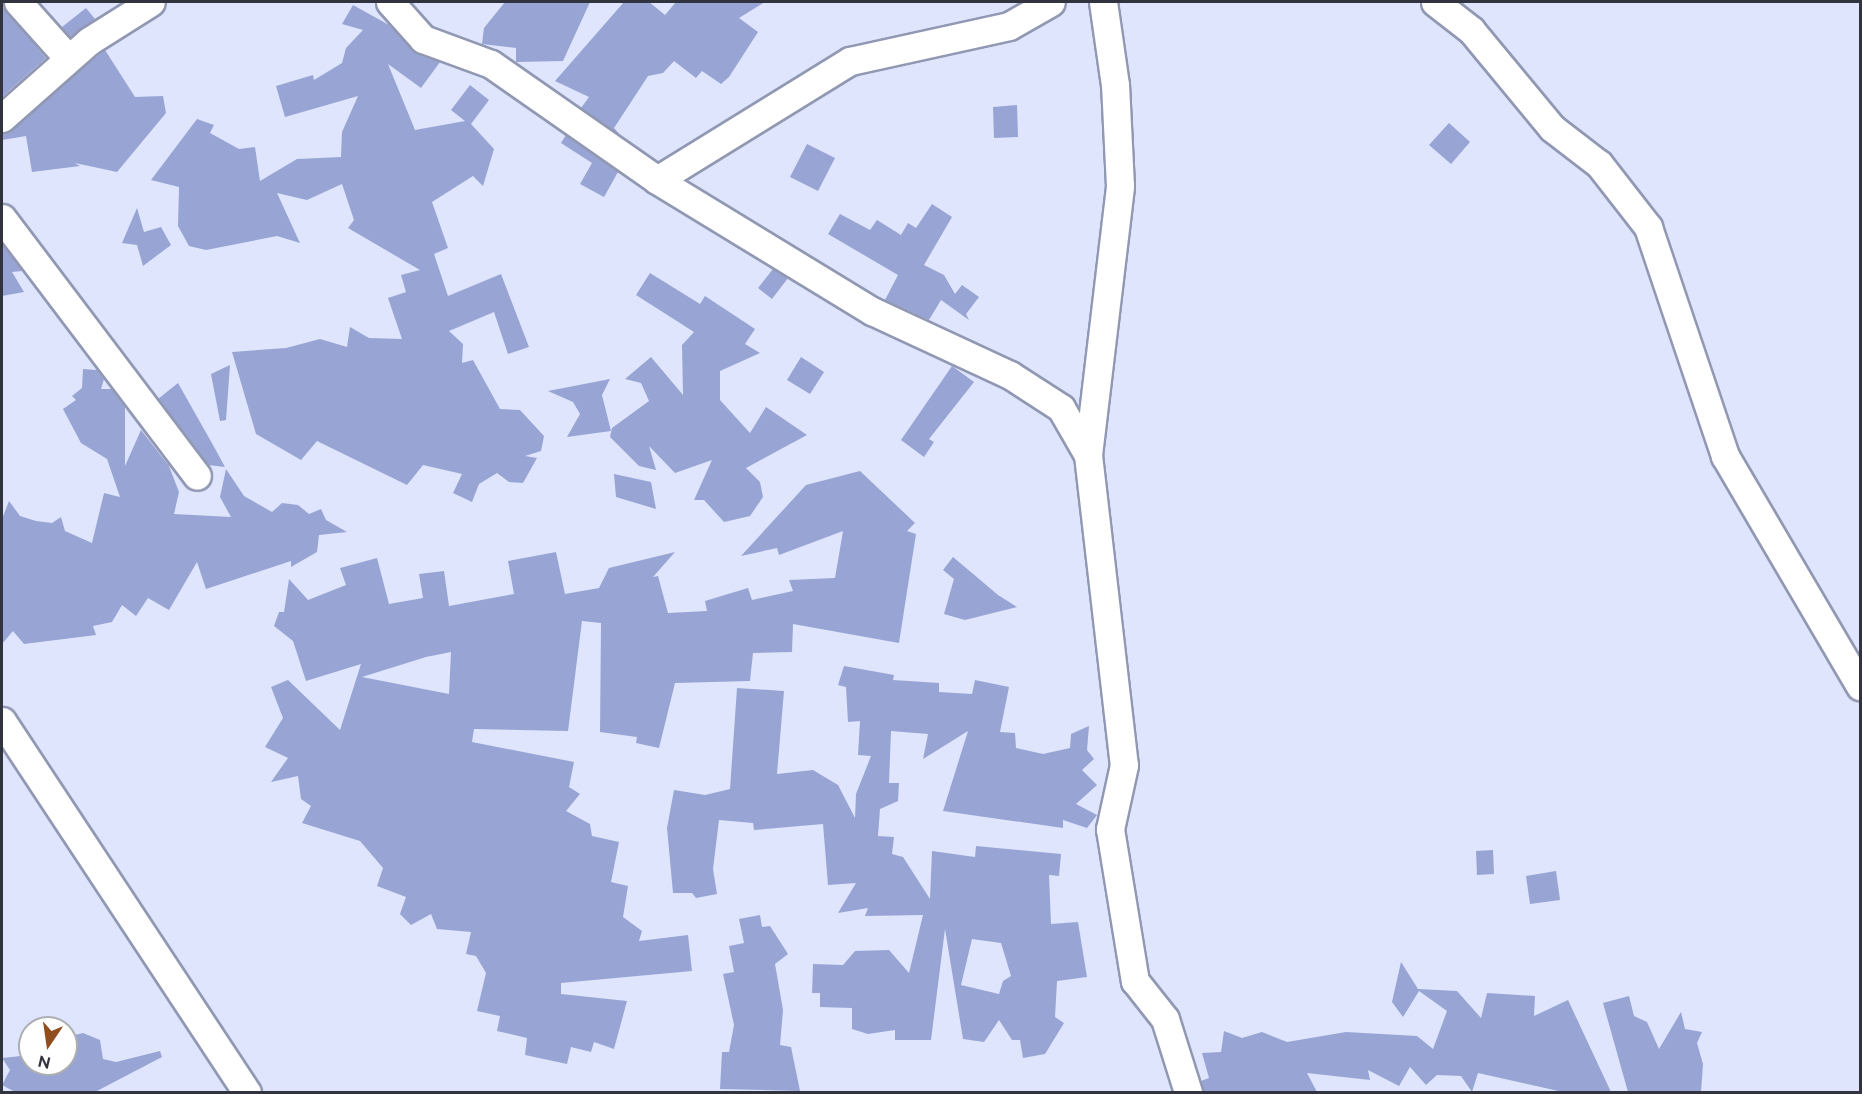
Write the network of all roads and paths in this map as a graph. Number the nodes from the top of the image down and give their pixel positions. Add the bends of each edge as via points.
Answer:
1 (18, 2) edge
2 (151, 2) edge
3 (390, 2) edge
4 (1052, 2) edge
5 (1103, 2) edge
6 (1435, 2) edge
7 (68, 58) junction
8 (2, 118) edge
9 (657, 180) junction
10 (2, 218) edge
11 (1088, 455) junction
12 (197, 476) dead end
13 (1860, 686) edge
14 (2, 723) edge
15 (247, 1092) edge
16 (1188, 1092) edge

1 - 7 street
2 - 7 street
3 - 9 street via 423,39 491,64
4 - 9 street via 1009,26 850,61
5 - 11 street via 1115,85 1120,186
6 - 13 street via 1471,30 1551,128 1599,164 1648,227 1725,456
7 - 8 street
9 - 11 street via 872,311 1010,375 1061,408
10 - 12 street
11 - 16 street via 1124,765 1110,829 1135,981 1165,1019
14 - 15 street

